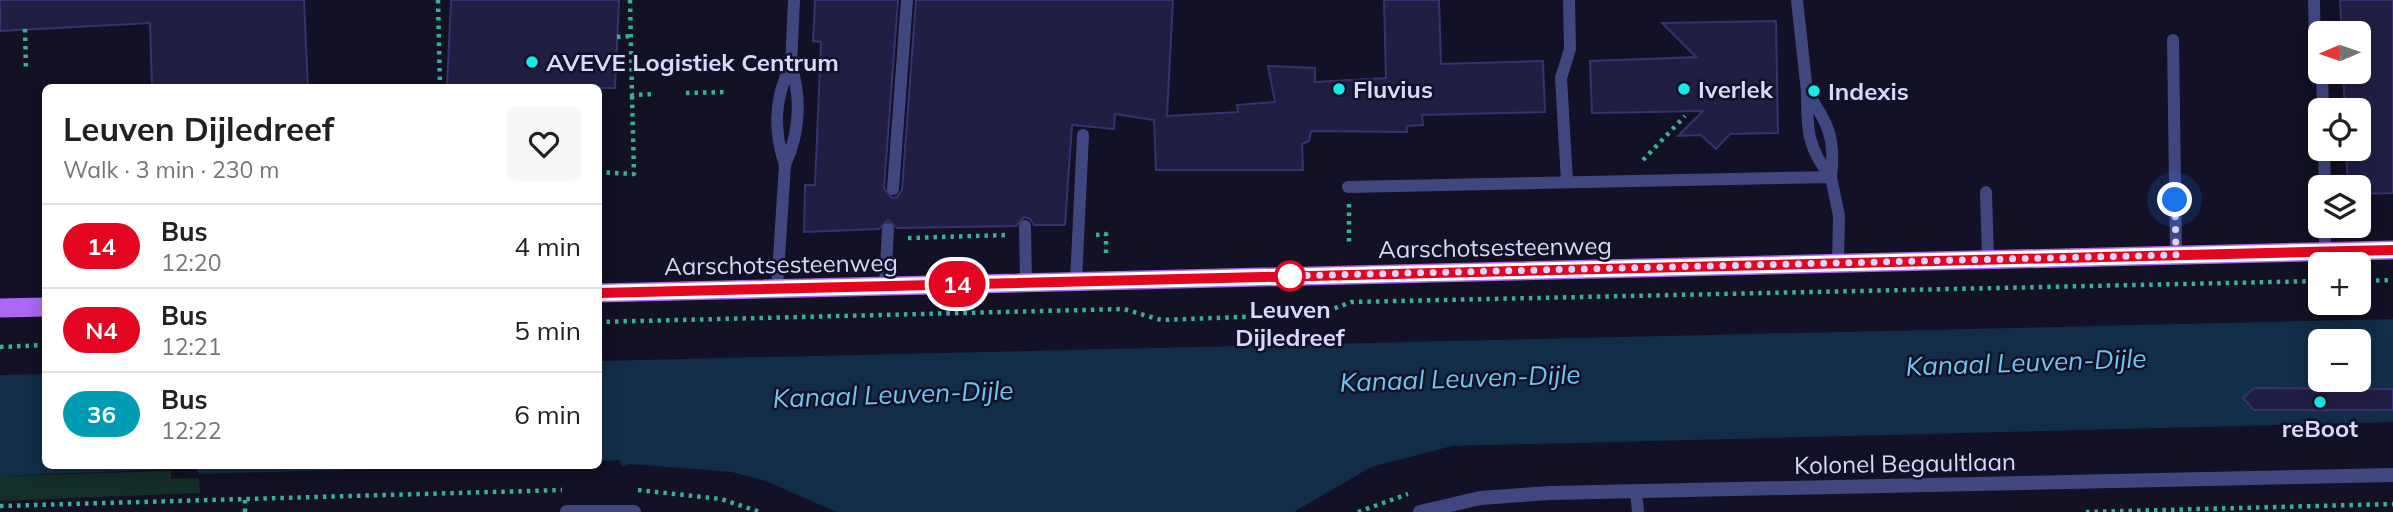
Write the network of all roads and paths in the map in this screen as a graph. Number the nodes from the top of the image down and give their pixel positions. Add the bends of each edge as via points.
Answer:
1 (438, 0) edge
2 (630, 0) edge
3 (794, 0) edge
4 (907, 0) edge
5 (1569, 0) edge
6 (1797, 0) edge
7 (2314, 0) edge
8 (2314, 21) edge
9 (25, 29) dead end
10 (631, 36) junction
11 (617, 37) dead end
12 (2173, 40) dead end
13 (790, 65) junction
14 (26, 71) dead end
15 (440, 84) edge
16 (727, 92) dead end
17 (686, 93) dead end
18 (1807, 93) junction
19 (655, 94) dead end
20 (632, 95) junction
21 (1685, 116) dead end
22 (1083, 135) dead end
23 (785, 164) junction
24 (602, 172) edge
25 (1831, 177) junction
26 (1622, 181) junction
27 (1567, 182) junction
28 (1348, 187) joint
29 (892, 189) dead end
30 (1986, 192) dead end
31 (1025, 226) dead end
32 (888, 229) dead end
33 (2325, 238) edge
34 (1009, 239) dead end
35 (900, 240) dead end
36 (1349, 245) dead end
37 (2393, 250) edge
38 (2325, 251) junction
39 (2176, 255) junction
40 (1988, 260) junction
41 (1838, 263) junction
42 (2393, 280) edge
43 (1076, 281) junction
44 (2308, 281) edge
45 (2371, 281) edge
46 (1026, 282) junction
47 (885, 286) junction
48 (776, 288) junction
49 (602, 293) edge
50 (42, 307) edge
51 (0, 308) edge
52 (602, 322) edge
53 (42, 345) edge
54 (0, 346) edge
55 (2393, 475) edge
56 (635, 489) dead end
57 (566, 490) dead end
58 (1636, 491) junction
59 (245, 499) junction
60 (2393, 504) edge
61 (0, 506) edge
62 (245, 512) edge
63 (567, 512) edge
64 (634, 512) edge
65 (760, 512) edge
66 (1420, 512) edge
67 (1637, 512) edge
68 (2086, 512) edge

1 - 15 path
2 - 10 path
3 - 13 lane
4 - 29 lane
5 - 27 lane via 1570,49 1561,78
6 - 18 lane
7 - 8 lane
9 - 14 path
10 - 11 path
10 - 20 path
12 - 39 lane
13 - 23 lane via 799,90 796,140
13 - 23 lane via 778,89 776,138
16 - 17 path
18 - 25 lane via 1807,126 1814,156
18 - 25 lane via 1826,121 1834,152
19 - 20 path
20 - 24 path via 634,174
21 - 26 path
22 - 43 lane
23 - 48 lane
25 - 26 lane
25 - 41 lane via 1839,216
26 - 27 lane
27 - 28 lane
28 - 36 path
30 - 40 lane
31 - 46 lane
32 - 47 lane
33 - 38 lane
34 - 35 path via 1009,235
37 - 38 main road, Aarschotsesteenweg
38 - 39 main road, Aarschotsesteenweg
39 - 40 main road, Aarschotsesteenweg
40 - 41 main road, Aarschotsesteenweg
41 - 43 main road, Aarschotsesteenweg
42 - 45 path
43 - 46 main road, Aarschotsesteenweg
44 - 52 path via 1351,302 1320,314 1161,320 1124,309
46 - 47 main road, Aarschotsesteenweg
47 - 48 main road, Aarschotsesteenweg
48 - 49 main road, Aarschotsesteenweg
50 - 51 main road
53 - 54 path
55 - 58 street, Kolonel Begaultlaan
56 - 65 path via 721,499
57 - 59 path
58 - 66 street, Kolonel Begaultlaan via 1480,498
58 - 67 lane
59 - 61 path
59 - 62 path
60 - 68 path
63 - 64 street

